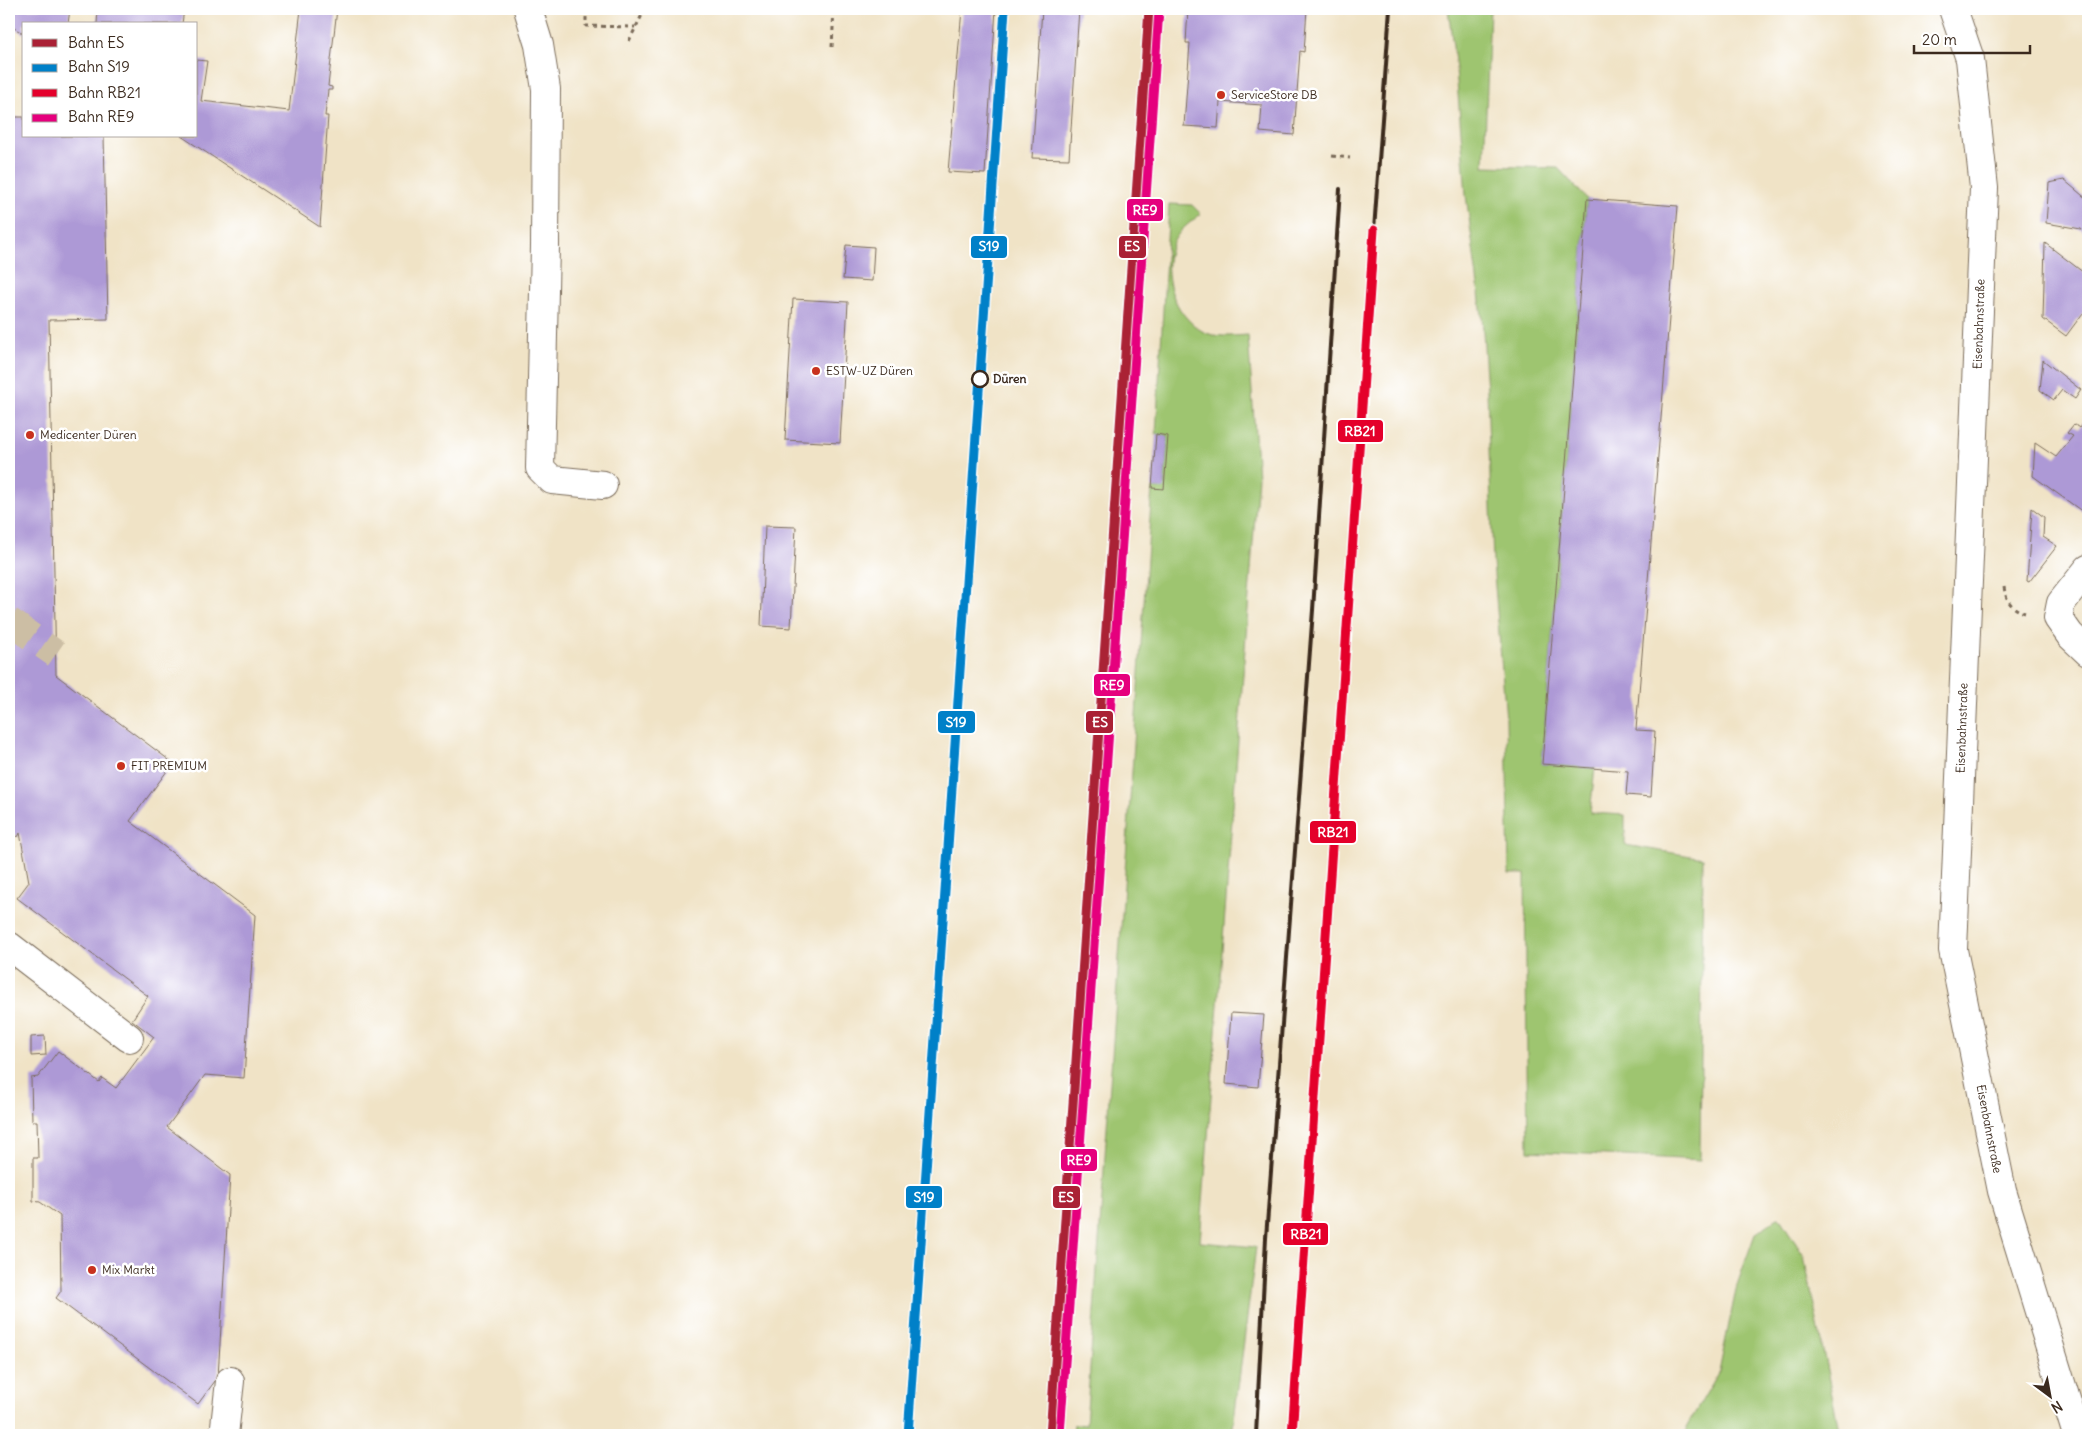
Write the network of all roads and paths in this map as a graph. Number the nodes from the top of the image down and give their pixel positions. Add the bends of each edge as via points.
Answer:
1 (528, 9) edge
2 (586, 9) edge
3 (645, 9) edge
4 (834, 9) edge
5 (1953, 9) edge
6 (635, 28) junction
7 (629, 41) dead end
8 (832, 46) dead end
9 (1332, 156) dead end
10 (1350, 158) dead end
11 (603, 486) dead end
12 (2088, 569) edge
13 (2004, 585) dead end
14 (2058, 618) junction
15 (2088, 652) edge
16 (9, 946) edge
17 (129, 1038) dead end
18 (230, 1381) dead end
19 (224, 1435) edge
20 (2077, 1435) edge

1 - 11 street via 539,45 546,89 540,468 552,480
2 - 6 path via 586,26
3 - 6 path
4 - 8 path
5 - 20 street, Eisenbahnstraße via 1970,59 1984,188 1953,950 2002,1190
6 - 7 path
9 - 10 path
12 - 14 street via 2061,603
13 - 14 path via 2012,607 2022,612
14 - 15 street
16 - 17 street
18 - 19 street

